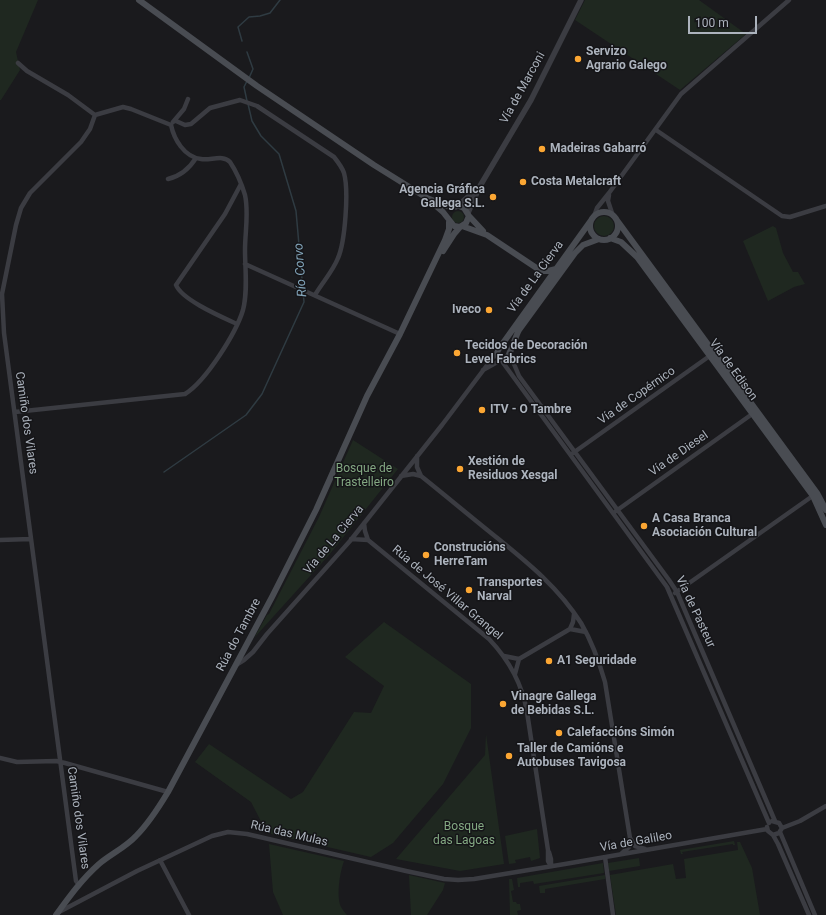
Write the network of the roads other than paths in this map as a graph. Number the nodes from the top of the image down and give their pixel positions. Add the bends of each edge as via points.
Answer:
1 (139, 0) edge
2 (581, 0) edge
3 (789, 0) edge
4 (18, 63) dead end
5 (188, 99) dead end
6 (96, 115) junction
7 (176, 121) junction
8 (170, 125) junction
9 (656, 130) junction
10 (196, 158) junction
11 (168, 179) dead end
12 (241, 184) junction
13 (480, 186) junction
14 (609, 193) junction
15 (427, 198) junction
16 (826, 206) edge
17 (456, 207) junction
18 (468, 214) junction
19 (593, 218) junction
20 (615, 218) junction
21 (449, 220) junction
22 (461, 227) junction
23 (487, 235) junction
24 (610, 238) junction
25 (599, 239) junction
26 (245, 264) junction
27 (433, 265) junction
28 (556, 269) junction
29 (541, 271) junction
30 (544, 286) junction
31 (1, 294) edge
32 (314, 295) junction
33 (237, 324) junction
34 (400, 334) junction
35 (498, 350) junction
36 (509, 352) junction
37 (711, 354) junction
38 (501, 360) junction
39 (483, 370) junction
40 (15, 412) junction
41 (754, 413) junction
42 (576, 451) junction
43 (571, 455) junction
44 (417, 456) junction
45 (409, 466) junction
46 (419, 474) junction
47 (401, 476) junction
48 (815, 495) junction
49 (618, 509) junction
50 (826, 510) edge
51 (613, 513) junction
52 (364, 523) junction
53 (826, 525) edge
54 (357, 532) junction
55 (31, 539) junction
56 (351, 539) junction
57 (367, 539) junction
58 (0, 540) edge
59 (677, 592) junction
60 (672, 595) junction
61 (574, 612) junction
62 (580, 622) junction
63 (572, 628) junction
64 (586, 632) junction
65 (255, 647) junction
66 (244, 650) junction
67 (250, 655) junction
68 (504, 656) junction
69 (517, 660) junction
70 (510, 664) junction
71 (236, 666) junction
72 (515, 674) junction
73 (0, 758) edge
74 (60, 762) junction
75 (168, 792) junction
76 (826, 806) edge
77 (775, 821) junction
78 (769, 823) junction
79 (767, 829) junction
80 (781, 830) junction
81 (773, 835) junction
82 (630, 838) junction
83 (635, 846) junction
84 (629, 847) junction
85 (647, 850) junction
86 (549, 852) junction
87 (637, 852) junction
88 (628, 853) junction
89 (619, 855) junction
90 (604, 857) junction
91 (160, 860) junction
92 (562, 864) junction
93 (551, 866) junction
94 (538, 868) junction
95 (508, 873) joint
96 (78, 882) junction
97 (70, 899) junction
98 (56, 914) edge
99 (189, 915) edge
100 (613, 915) edge
101 (809, 915) edge
102 (815, 915) edge

1 - 15 main road via 242,76 341,144
2 - 13 street, Vía de Marconi via 530,100
3 - 9 street, Vía de La Cierva via 681,94
4 - 6 street
5 - 7 street
6 - 8 street via 123,107
6 - 31 street, Camiño dos Vilares via 81,142 30,193 21,208
7 - 8 street
7 - 32 street via 185,125 191,124 210,108 240,100 257,106 334,158 344,172 347,194 342,247 335,264
8 - 10 street via 178,143
9 - 14 street, Vía de La Cierva
9 - 16 street via 782,216 790,217
10 - 11 street via 179,176
10 - 12 street via 225,159 230,163
12 - 26 street via 245,196 247,227
12 - 33 street via 225,214 176,285 203,308
13 - 17 street, Vía de Marconi
13 - 18 street, Vía de Marconi
14 - 19 street, Vía de La Cierva via 597,208
14 - 20 street via 608,201
15 - 17 main road
15 - 21 main road
17 - 18 main road via 462,207
17 - 21 main road via 449,213
18 - 22 main road via 466,223
18 - 23 main road
19 - 20 main road via 604,212
19 - 25 main road via 590,223 591,231
19 - 28 main road, Vía de La Cierva
20 - 24 main road via 616,232
20 - 37 main road, Vía de Edison
21 - 22 main road via 454,226
21 - 27 main road via 447,235
22 - 23 main road
22 - 27 main road
23 - 29 main road
24 - 25 main road
24 - 37 main road, Vía de Edison via 621,242 637,257
25 - 36 main road, Vía de La Cierva via 583,245 575,252 519,330
26 - 32 street
26 - 33 street via 243,309
27 - 34 main road
28 - 29 main road
28 - 30 main road, Vía de La Cierva
29 - 30 main road via 545,280
30 - 35 main road, Vía de La Cierva
31 - 40 street, Camiño dos Vilares
32 - 34 street
33 - 40 street via 206,375 185,394
34 - 66 main road, Rúa do Tambre via 367,396 313,516
35 - 36 main road via 505,348
35 - 38 main road via 497,356
35 - 39 street, Vía de La Cierva
36 - 38 main road via 508,358
36 - 42 street, Vía de Pasteur via 520,376
37 - 41 main road, Vía de Edison
37 - 42 street, Vía de Copérnico
38 - 39 street, Vía de La Cierva
38 - 43 street, Vía de Pasteur
39 - 44 street, Vía de La Cierva
40 - 55 street, Camiño dos Vilares
41 - 48 main road, Vía de Edison
41 - 49 street, Vía de Diesel
42 - 43 street, Vía de Copérnico
42 - 49 street, Vía de Pasteur
43 - 51 street, Vía de Pasteur
44 - 45 street, Vía de La Cierva
44 - 46 street
45 - 46 street
45 - 47 street, Vía de La Cierva
46 - 47 street
46 - 61 street via 537,571
47 - 52 street, Vía de La Cierva
48 - 50 main road, Vía de Edison
48 - 53 main road, Vía de Edison
48 - 59 street
49 - 51 street, Vía de Diesel
49 - 59 street, Vía de Pasteur
51 - 60 street, Vía de Pasteur
52 - 54 street, Vía de La Cierva
52 - 57 street
54 - 56 street, Vía de La Cierva
54 - 57 street, Rúa de José Villar Grangel
55 - 58 street
55 - 74 street, Camiño dos Vilares
56 - 57 street
56 - 65 street, Vía de La Cierva
57 - 68 street, Rúa de José Villar Grangel via 489,639
59 - 60 street
59 - 77 street, Vía de Pasteur
60 - 78 street, Vía de Pasteur
61 - 62 street
61 - 63 street
62 - 63 street via 578,627
62 - 64 street
63 - 64 street
63 - 69 street
64 - 82 street via 599,660 605,682
65 - 66 street
65 - 67 street, Vía de La Cierva
66 - 67 street
66 - 71 main road, Rúa do Tambre
67 - 71 street, Vía de La Cierva
68 - 69 street
68 - 70 street, Rúa de José Villar Grangel
69 - 70 street
69 - 72 street
70 - 72 street, Rúa de José Villar Grangel
71 - 75 main road, Rúa do Tambre
72 - 86 street, Rúa de José Villar Grangel via 527,712
73 - 74 street, Camiño dos Vilares via 17,762
74 - 75 street, Camiño dos Vilares
74 - 96 street, Camiño dos Vilares
75 - 96 main road, Rúa do Tambre via 136,837
76 - 80 street
77 - 78 street
77 - 80 street via 779,823
78 - 79 street
79 - 81 street
79 - 85 street, Vía de Galileo
80 - 81 street via 777,835
80 - 102 street
81 - 101 street
82 - 83 street
82 - 84 street
83 - 84 street
83 - 85 street
83 - 87 street
84 - 88 street
84 - 89 street
85 - 87 street, Vía de Galileo
86 - 92 street via 554,860
86 - 93 street, Rúa de José Villar Grangel via 548,861
86 - 94 street
87 - 88 street, Vía de Galileo
88 - 89 street, Vía de Galileo
89 - 90 street, Vía de Galileo
90 - 92 street, Vía de Galileo
90 - 100 street
91 - 95 street, Rúa das Mulas via 212,836 234,832 444,879 466,880
91 - 97 street, Rúa das Mulas via 78,901
91 - 99 street
92 - 93 street, Vía de Galileo
93 - 94 street, Vía de Galileo
94 - 95 street, Vía de Galileo
96 - 97 main road, Rúa do Tambre
97 - 98 main road, Rúa do Tambre

